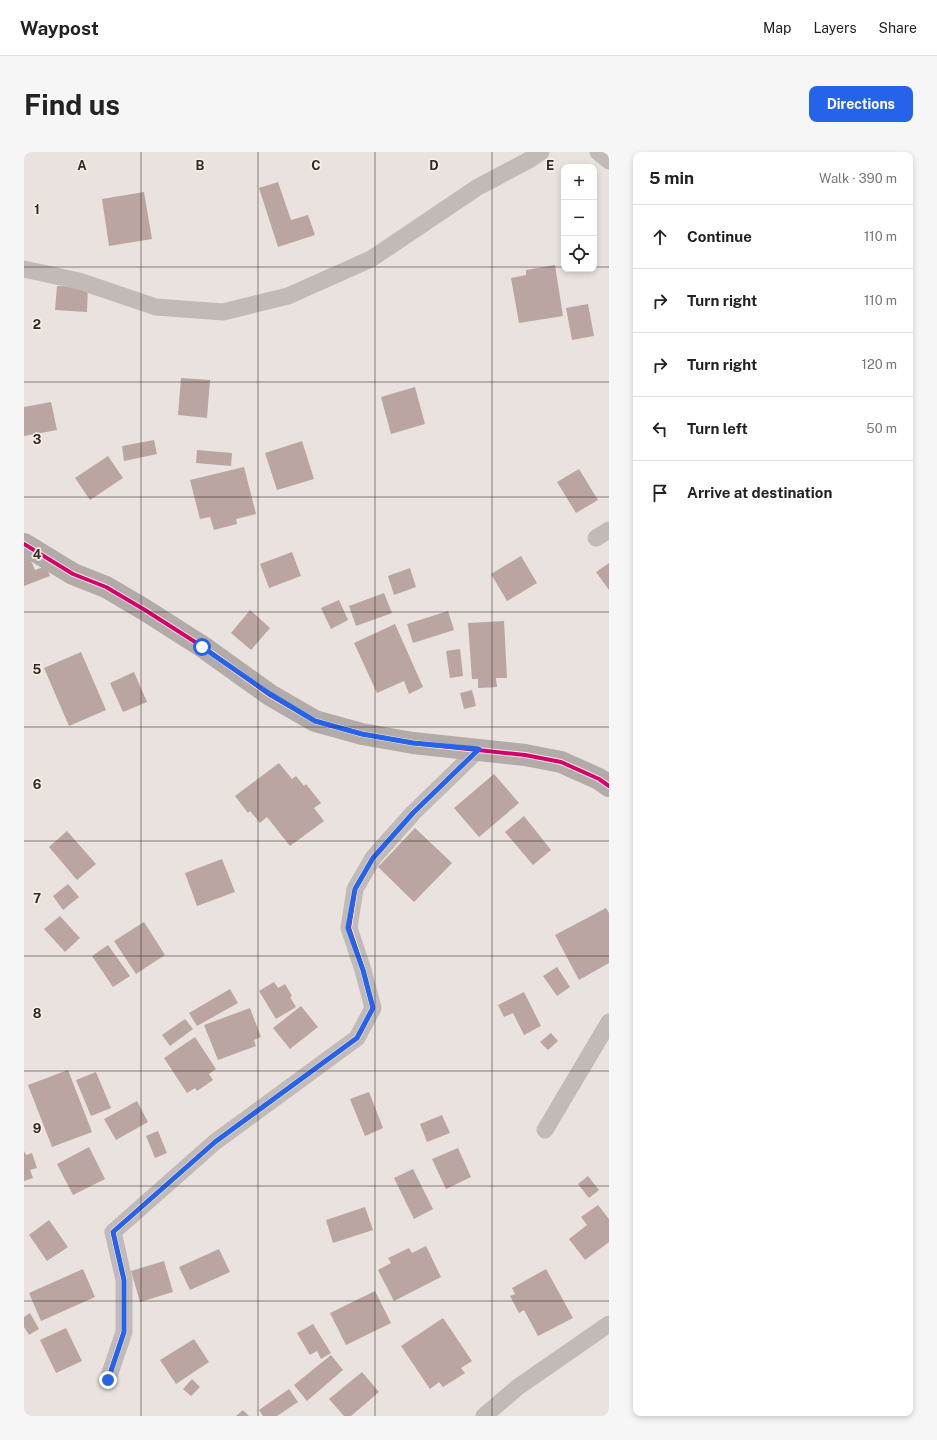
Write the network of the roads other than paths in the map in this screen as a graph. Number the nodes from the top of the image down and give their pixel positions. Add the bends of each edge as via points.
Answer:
1 (541, 152) edge
2 (598, 152) edge
3 (609, 160) edge
4 (24, 269) edge
5 (24, 544) edge
6 (479, 749) junction
7 (609, 786) edge
8 (609, 1022) edge
9 (545, 1130) dead end
10 (609, 1324) edge
11 (108, 1380) dead end
12 (484, 1416) edge

1 - 4 street via 478,187 371,259 288,296 223,312 156,307 79,281
2 - 3 street
5 - 6 street via 73,574 106,587 145,610 315,721 362,734 413,743
6 - 7 street via 561,762
6 - 11 street via 413,813 373,858 355,889 348,928 373,1008 357,1038 215,1142 113,1232 124,1280 124,1332
8 - 9 street
10 - 12 street via 518,1387

